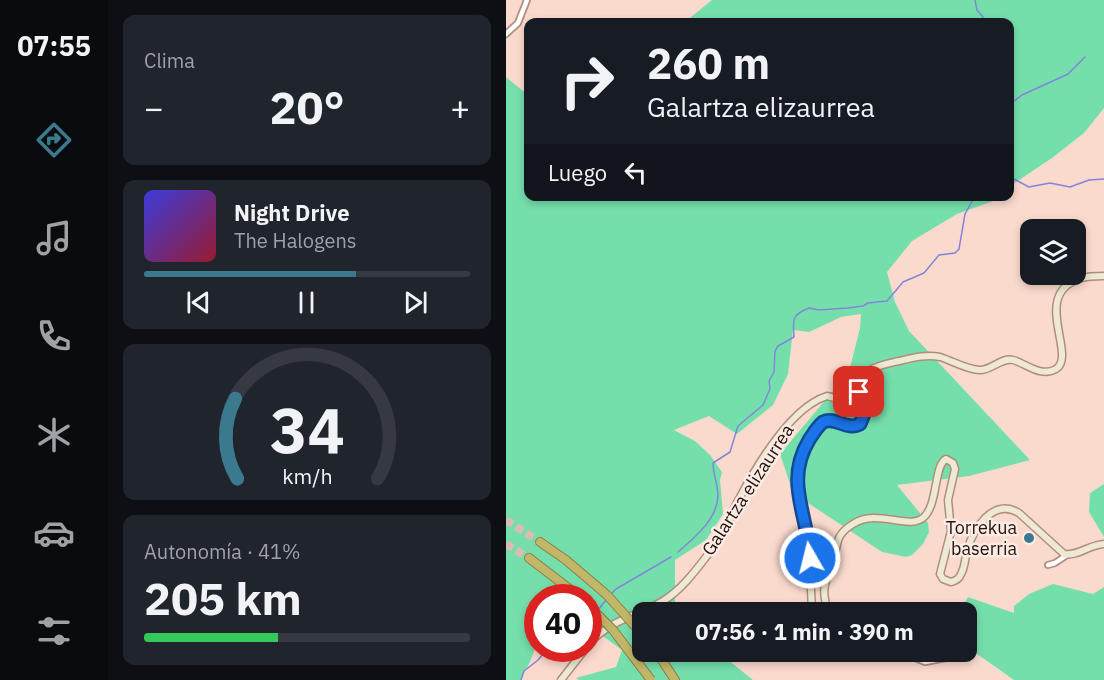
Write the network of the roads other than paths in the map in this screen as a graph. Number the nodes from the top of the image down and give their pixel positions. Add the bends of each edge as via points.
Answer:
1 (527, 0) edge
2 (506, 34) edge
3 (1104, 276) edge
4 (856, 396) junction
5 (539, 542) tunnel mouth
6 (1104, 544) edge
7 (1067, 555) junction
8 (529, 558) tunnel mouth
9 (1048, 565) dead end
10 (564, 584) edge
11 (812, 602) edge
12 (826, 602) edge
13 (602, 619) edge
14 (632, 623) edge
15 (602, 633) edge
16 (575, 662) edge
17 (663, 662) edge
18 (563, 678) edge
19 (652, 680) edge
20 (675, 680) edge

1 - 2 street via 518,23
3 - 4 street via 1070,284 1059,297 1055,316 1062,357 1055,369 1033,370 1012,359 979,370 938,357 922,357 871,369
4 - 11 street, Galartza elizaurrea via 863,409 860,424 849,427 831,419 823,422 797,466 809,546
4 - 15 street, Galartza elizaurrea via 841,400 825,396 799,414 772,446 720,537 684,582 663,601 612,624
5 - 14 highway, bridge via 607,595
6 - 7 street
7 - 9 street
7 - 12 street via 1019,513 1003,508 978,527 958,578 951,582 943,579 941,571 951,531 948,500 954,469 952,461 946,459 938,467 930,509 922,520 866,518 840,535 823,590
8 - 10 highway
13 - 19 highway, bridge
16 - 18 street, Galartza elizaurrea
17 - 20 highway

